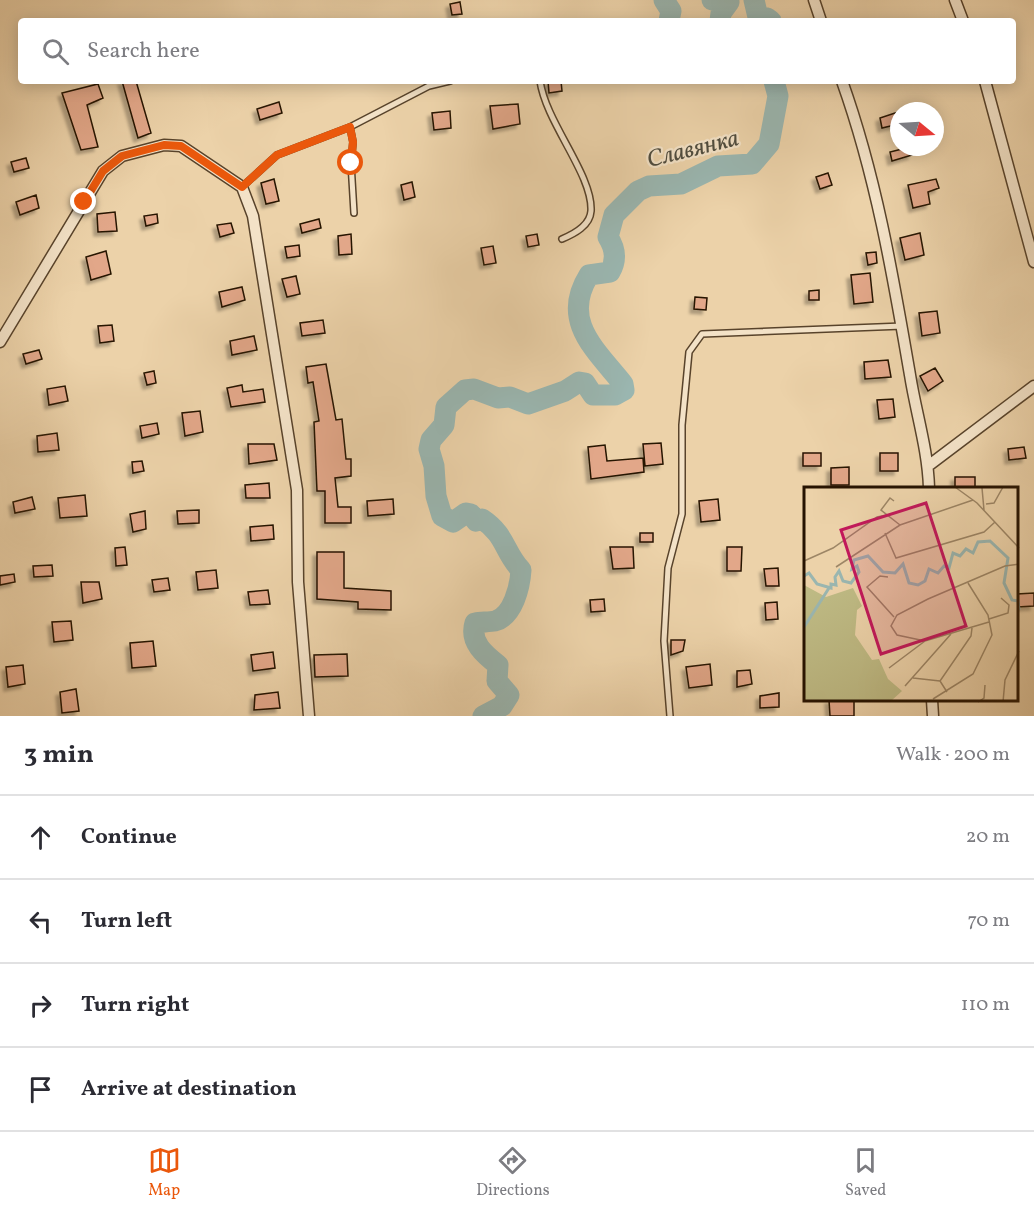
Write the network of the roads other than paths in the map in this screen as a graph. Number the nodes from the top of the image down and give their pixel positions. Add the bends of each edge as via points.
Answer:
1 (814, 0) edge
2 (955, 0) edge
3 (820, 18) edge
4 (962, 18) edge
5 (437, 84) edge
6 (541, 84) edge
7 (843, 84) edge
8 (987, 84) edge
9 (350, 127) junction
10 (242, 187) junction
11 (354, 213) dead end
12 (562, 240) dead end
13 (1034, 262) edge
14 (903, 326) junction
15 (0, 342) edge
16 (1034, 386) edge
17 (928, 465) junction
18 (928, 487) edge
19 (932, 701) edge
20 (309, 716) edge
21 (670, 716) edge
22 (933, 716) edge

1 - 3 street
2 - 4 street
5 - 9 lane
6 - 12 lane via 558,132 588,187 591,213 579,232
7 - 14 street via 870,169
8 - 13 street
9 - 10 lane via 277,155
9 - 11 lane
10 - 15 street via 181,146 164,145 122,156 103,171
10 - 20 street via 253,216 297,490 298,582
14 - 17 street
14 - 21 lane via 702,334 690,352 682,425 682,514 668,568 664,641
16 - 17 street
17 - 18 street
19 - 22 street

